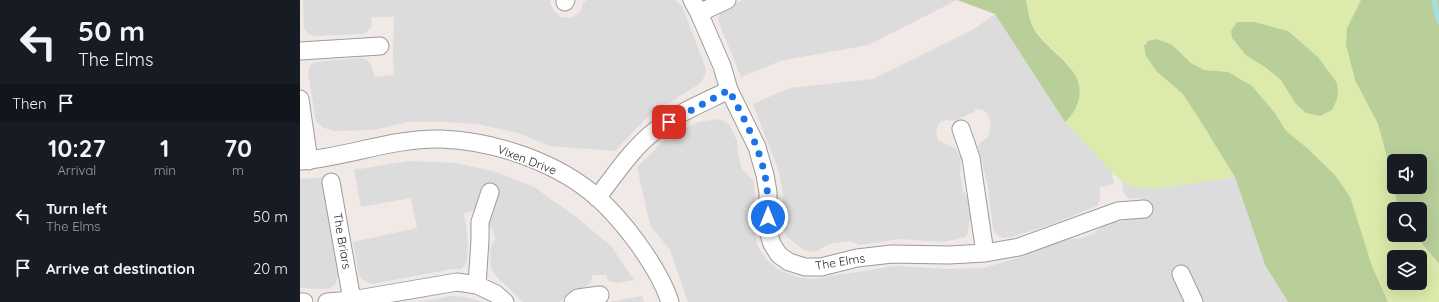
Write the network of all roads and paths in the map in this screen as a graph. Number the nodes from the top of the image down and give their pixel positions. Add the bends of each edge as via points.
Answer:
1 (727, 0) edge
2 (695, 7) edge
3 (380, 46) dead end
4 (300, 51) edge
5 (729, 90) junction
6 (300, 100) edge
7 (961, 129) dead end
8 (304, 161) edge
9 (331, 182) dead end
10 (490, 192) dead end
11 (597, 198) junction
12 (1144, 209) dead end
13 (985, 253) junction
14 (1181, 274) dead end
15 (477, 285) junction
16 (600, 295) dead end
17 (352, 300) junction
18 (300, 302) edge
19 (304, 302) edge
20 (327, 302) edge
21 (505, 302) edge
22 (573, 302) edge
23 (670, 302) edge
24 (1194, 302) edge

1 - 2 street, The Elms
2 - 5 street, The Elms via 722,66
3 - 4 street
5 - 11 street via 681,114 656,130 638,146
5 - 13 street, The Elms via 757,147 768,192 768,231 779,256 805,267 820,267 857,258 892,254
6 - 8 street
7 - 13 street via 971,158
8 - 11 street, Vixen Drive via 402,142 441,139 477,143 540,162 566,175
9 - 17 street, The Briars
10 - 15 street via 480,222
11 - 23 street, Vixen Drive via 626,227 649,259
12 - 13 street, The Elms via 1118,211 1019,247
14 - 24 street
15 - 17 street via 457,282
15 - 21 street via 496,294
16 - 22 street via 578,298
17 - 20 street
18 - 19 street

